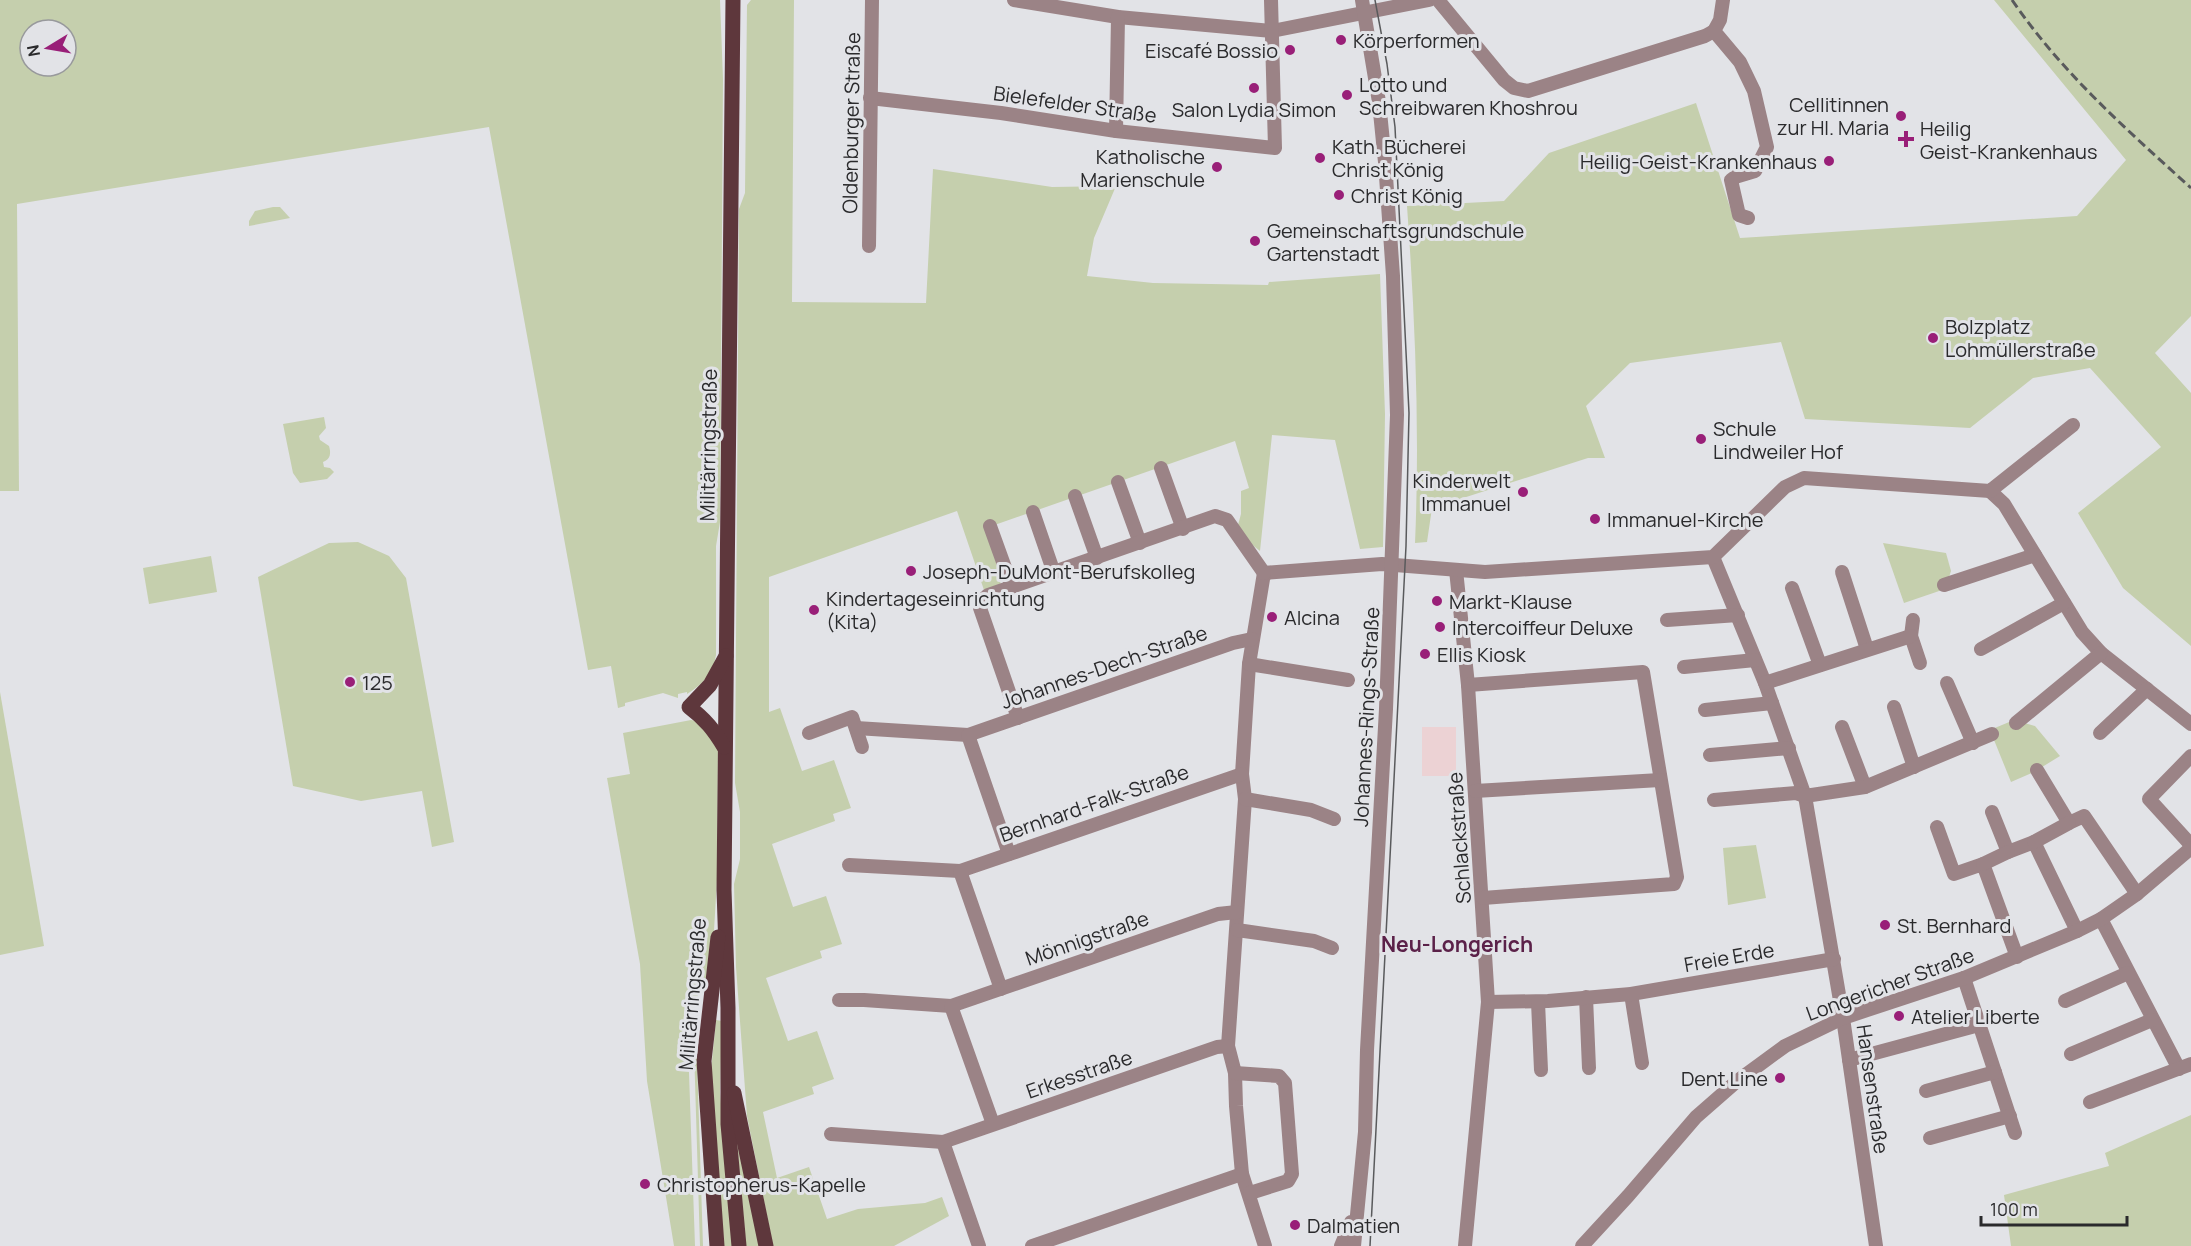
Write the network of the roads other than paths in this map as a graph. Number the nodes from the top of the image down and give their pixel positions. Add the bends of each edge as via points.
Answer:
1 (733, 0) edge
2 (872, 0) edge
3 (1014, 0) edge
4 (1270, 0) edge
5 (1429, 0) edge
6 (1438, 0) edge
7 (1723, 0) edge
8 (1364, 7) edge
9 (1118, 17) junction
10 (1272, 31) junction
11 (1714, 31) junction
12 (870, 98) junction
13 (1116, 131) junction
14 (1748, 218) dead end
15 (869, 246) dead end
16 (2073, 426) dead end
17 (1161, 468) dead end
18 (1118, 482) dead end
19 (1990, 491) junction
20 (1075, 496) dead end
21 (1033, 512) dead end
22 (990, 526) dead end
23 (1183, 529) junction
24 (1140, 543) junction
25 (2035, 555) junction
26 (1713, 557) junction
27 (1097, 558) junction
28 (1392, 565) junction
29 (1456, 570) junction
30 (1842, 572) dead end
31 (1054, 573) junction
32 (1264, 573) junction
33 (1944, 585) dead end
34 (1012, 587) junction
35 (1792, 588) dead end
36 (2064, 603) junction
37 (1738, 615) junction
38 (1667, 620) dead end
39 (1913, 620) dead end
40 (1911, 636) junction
41 (1252, 639) junction
42 (1867, 649) junction
43 (1981, 649) dead end
44 (2102, 653) junction
45 (726, 656) junction
46 (1755, 660) junction
47 (1920, 663) dead end
48 (1249, 664) junction
49 (1820, 665) junction
50 (1684, 667) dead end
51 (1348, 680) dead end
52 (1765, 683) junction
53 (1947, 683) dead end
54 (1468, 686) junction
55 (2147, 689) junction
56 (1772, 703) junction
57 (1894, 707) dead end
58 (1705, 710) dead end
59 (1018, 718) junction
60 (2016, 723) dead end
61 (2191, 724) edge
62 (1842, 727) dead end
63 (856, 729) junction
64 (809, 733) dead end
65 (2100, 733) dead end
66 (1992, 734) dead end
67 (968, 735) junction
68 (1973, 743) junction
69 (862, 747) dead end
70 (1789, 748) junction
71 (725, 751) junction
72 (1710, 755) dead end
73 (2191, 756) edge
74 (1914, 767) junction
75 (2037, 770) dead end
76 (1242, 774) junction
77 (1660, 780) junction
78 (1865, 787) junction
79 (1475, 791) junction
80 (1806, 796) junction
81 (1245, 799) junction
82 (1714, 800) dead end
83 (1992, 812) dead end
84 (1334, 819) dead end
85 (2070, 823) junction
86 (1937, 827) dead end
87 (2034, 842) junction
88 (2191, 847) edge
89 (2008, 852) junction
90 (1009, 854) junction
91 (1983, 864) junction
92 (849, 866) dead end
93 (960, 871) junction
94 (724, 890) junction
95 (2137, 894) junction
96 (1483, 898) junction
97 (1237, 912) junction
98 (2102, 919) junction
99 (1237, 930) junction
100 (2077, 931) junction
101 (1332, 948) dead end
102 (2017, 957) junction
103 (1834, 959) junction
104 (2128, 974) junction
105 (1964, 978) junction
106 (1001, 989) junction
107 (1632, 994) junction
108 (1586, 998) junction
109 (839, 1000) dead end
110 (2065, 1001) dead end
111 (1488, 1002) junction
112 (1538, 1002) junction
113 (951, 1006) junction
114 (709, 1007) junction
115 (728, 1008) junction
116 (1843, 1018) junction
117 (2152, 1020) junction
118 (1979, 1025) junction
119 (1228, 1046) junction
120 (2071, 1054) dead end
121 (1850, 1059) junction
122 (1642, 1062) dead end
123 (2185, 1067) edge
124 (1589, 1068) dead end
125 (728, 1069) junction
126 (1541, 1070) dead end
127 (1995, 1072) junction
128 (1235, 1073) junction
129 (1926, 1091) dead end
130 (2090, 1101) dead end
131 (2010, 1116) junction
132 (993, 1124) junction
133 (2015, 1133) dead end
134 (831, 1134) dead end
135 (1930, 1138) dead end
136 (943, 1142) junction
137 (1242, 1174) junction
138 (1250, 1193) junction
139 (1358, 1200) junction
140 (717, 1246) edge
141 (739, 1246) edge
142 (766, 1246) edge
143 (979, 1246) edge
144 (1032, 1246) edge
145 (1264, 1246) edge
146 (1341, 1246) edge
147 (1354, 1246) edge
148 (1465, 1246) edge
149 (1582, 1246) edge
150 (1876, 1246) edge

1 - 45 main road, Militärringstraße
2 - 12 street, Oldenburger Straße
3 - 9 street
4 - 10 street
5 - 8 street
6 - 11 street via 1504,80 1527,91
7 - 11 street
8 - 10 street
8 - 28 street, Johannes-Rings-Straße via 1379,102 1394,276 1397,415
9 - 10 street
9 - 13 street
10 - 13 street, Bielefelder Straße via 1275,148
11 - 14 street via 1749,78 1765,135 1767,147 1755,171 1731,180 1739,215
12 - 13 street, Bielefelder Straße via 1001,112
12 - 15 street, Oldenburger Straße
16 - 19 street
17 - 23 street
18 - 24 street
19 - 25 street via 2004,504
19 - 26 street via 1804,478 1785,487
20 - 27 street
21 - 31 street
22 - 34 street
23 - 24 street
23 - 32 street via 1215,516 1223,517
24 - 27 street
25 - 33 street
25 - 36 street
26 - 29 street
26 - 37 street, Hansenstraße
27 - 31 street
28 - 29 street
28 - 32 street
28 - 139 street, Johannes-Rings-Straße via 1365,1132
29 - 54 street, Schlackstraße
30 - 42 street
31 - 34 street
32 - 41 street
34 - 59 street via 988,596 980,603 980,609
35 - 49 street
36 - 43 street
36 - 44 street via 2082,632
37 - 38 street
37 - 46 street, Hansenstraße
39 - 40 street
40 - 42 street
40 - 47 street
41 - 48 street
41 - 59 street, Johannes-Dech-Straße
42 - 49 street
44 - 55 street
44 - 60 street
45 - 71 main road, Militärringstraße
45 - 71 main road via 710,685 689,707 715,730
46 - 50 street
46 - 52 street, Hansenstraße
48 - 51 street
48 - 76 street
49 - 52 street
52 - 56 street, Hansenstraße
53 - 68 street
54 - 77 street via 1643,672
54 - 79 street, Schlackstraße
55 - 61 street
55 - 65 street
56 - 58 street
56 - 70 street, Hansenstraße
57 - 74 street
59 - 67 street, Johannes-Dech-Straße
62 - 78 street
63 - 64 street, Johannes-Dech-Straße via 852,717
63 - 67 street, Johannes-Dech-Straße
63 - 69 street
66 - 68 street
67 - 90 street
68 - 74 street
70 - 72 street
70 - 80 street, Hansenstraße
71 - 94 main road, Militärringstraße
73 - 88 street via 2149,799
74 - 78 street
75 - 85 street
76 - 81 street
76 - 90 street, Bernhard-Falk-Straße
77 - 79 street
77 - 96 street via 1677,877 1674,884
78 - 80 street
79 - 96 street, Schlackstraße
80 - 82 street via 1796,793
80 - 103 street, Hansenstraße
81 - 84 street via 1311,810
81 - 97 street
83 - 89 street
85 - 87 street
85 - 95 street via 2084,816
86 - 91 street via 1949,877
87 - 89 street
87 - 100 street
88 - 95 street, Longericher Straße
89 - 91 street
90 - 93 street, Bernhard-Falk-Straße
91 - 102 street
92 - 93 street, Bernhard-Falk-Straße
93 - 106 street
94 - 114 main road, Militärringstraße
94 - 115 main road, Militärringstraße
95 - 98 street, Longericher Straße
96 - 111 street, Schlackstraße
97 - 99 street
97 - 106 street, Mönnigstraße via 1218,914
98 - 100 street, Longericher Straße
98 - 104 street
99 - 101 street via 1314,941
99 - 119 street
100 - 102 street, Longericher Straße
102 - 105 street, Longericher Straße
103 - 107 street, Freie Erde
103 - 116 street, Hansenstraße
104 - 110 street
104 - 117 street
105 - 116 street, Longericher Straße
105 - 118 street
106 - 113 street, Mönnigstraße
107 - 108 street, Freie Erde
107 - 122 street
108 - 112 street, Freie Erde
108 - 124 street
109 - 113 street, Mönnigstraße
111 - 112 street, Freie Erde
111 - 148 street, Schlackstraße
112 - 126 street
113 - 132 street
114 - 115 main road
114 - 140 main road, Militärringstraße via 704,1061
115 - 125 main road, Militärringstraße
116 - 121 street, Hansenstraße
116 - 149 street, Longericher Straße via 1785,1046 1728,1089 1696,1117
117 - 120 street
117 - 123 street
118 - 121 street
118 - 127 street
119 - 128 street
119 - 132 street, Erkesstraße
121 - 150 street, Hansenstraße
123 - 130 street
125 - 141 main road, Militärringstraße via 729,1149
125 - 142 main road
127 - 129 street
127 - 131 street
128 - 137 street
128 - 138 street via 1279,1076 1285,1083 1291,1178
131 - 133 street
131 - 135 street
132 - 136 street, Erkesstraße
134 - 136 street, Erkesstraße
136 - 143 street
137 - 138 street
137 - 144 street
138 - 145 street
139 - 146 street
139 - 147 street, Johannes-Rings-Straße

